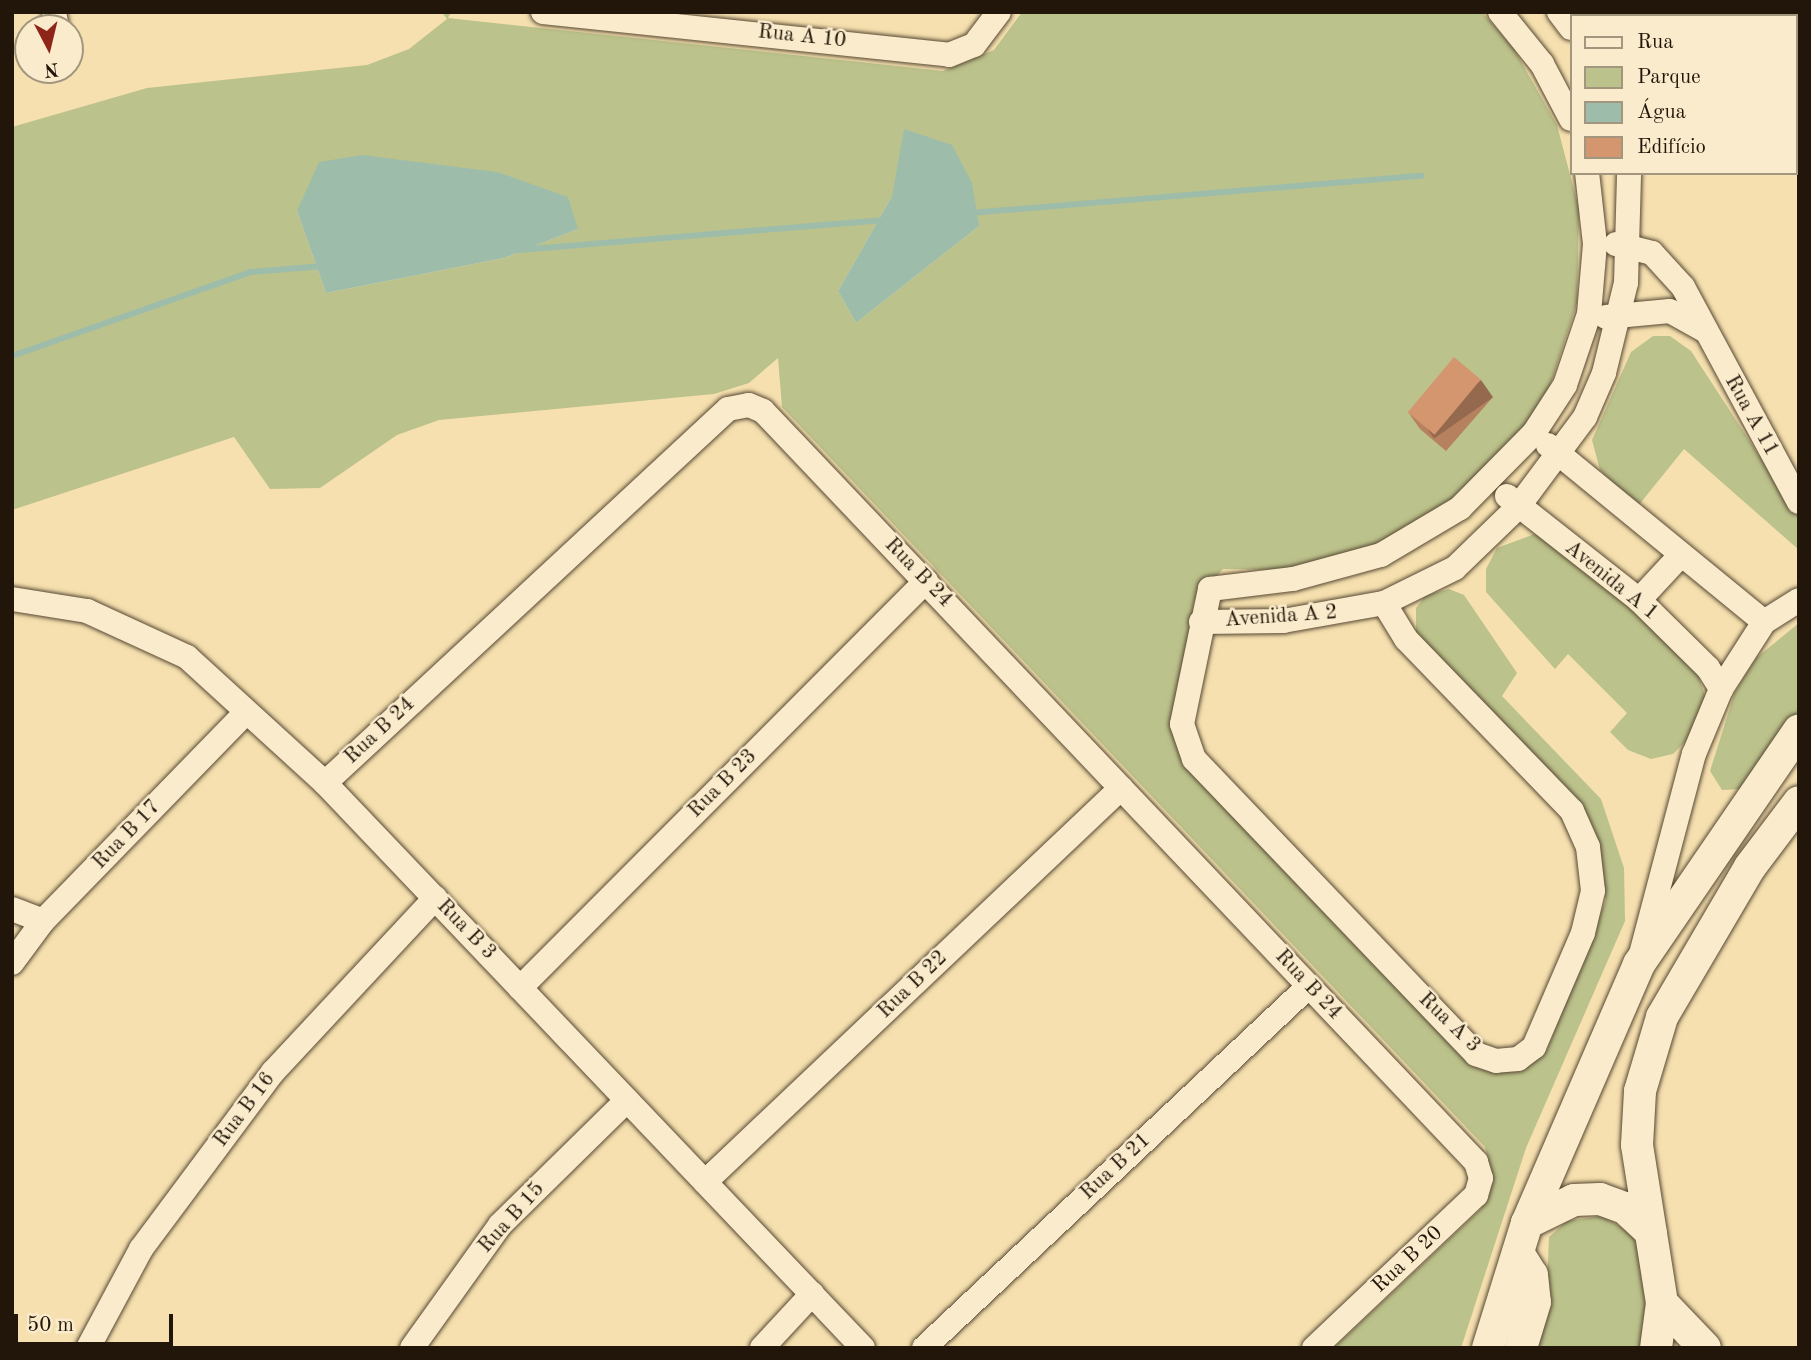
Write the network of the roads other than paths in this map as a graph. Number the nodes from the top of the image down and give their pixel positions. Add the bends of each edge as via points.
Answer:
1 (544, 12) edge
2 (999, 12) edge
3 (1500, 12) edge
4 (1559, 12) edge
5 (796, 24) edge
6 (1570, 27) edge
7 (1570, 112) edge
8 (1587, 175) edge
9 (1629, 175) edge
10 (1595, 244) junction
11 (1631, 246) junction
12 (1589, 314) junction
13 (1621, 320) junction
14 (1704, 330) junction
15 (1534, 433) junction
16 (1560, 456) junction
17 (1492, 482) junction
18 (1799, 502) edge
19 (1518, 507) junction
20 (1678, 558) junction
21 (926, 581) junction
22 (12, 599) edge
23 (1639, 600) junction
24 (1799, 600) edge
25 (1384, 603) junction
26 (1201, 622) junction
27 (1764, 622) junction
28 (1721, 689) junction
29 (246, 712) junction
30 (1799, 730) edge
31 (325, 783) junction
32 (1121, 788) junction
33 (1799, 803) edge
34 (435, 898) junction
35 (12, 909) edge
36 (43, 921) junction
37 (12, 963) edge
38 (1639, 964) junction
39 (1309, 986) junction
40 (520, 988) junction
41 (627, 1100) junction
42 (1475, 1162) joint
43 (705, 1182) junction
44 (1527, 1223) junction
45 (1651, 1232) junction
46 (1518, 1254) junction
47 (812, 1294) junction
48 (1662, 1303) junction
49 (88, 1348) edge
50 (412, 1348) edge
51 (762, 1348) edge
52 (863, 1348) edge
53 (924, 1348) edge
54 (1314, 1348) edge
55 (1488, 1348) edge
56 (1521, 1348) edge
57 (1656, 1348) edge
58 (1705, 1348) edge

1 - 5 street, Rua A 10
2 - 5 street, Rua A 10 via 974,45 949,55
3 - 7 street via 1542,64
4 - 6 street
8 - 10 street, Avenida A 2
9 - 11 street, Avenida A 2
10 - 11 street, Rua A 11
10 - 12 street, Avenida A 2
11 - 13 street, Avenida A 2
11 - 14 street, Rua A 11 via 1665,263
12 - 13 street
12 - 15 street, Avenida A 2 via 1565,385
13 - 14 street via 1670,311
13 - 16 street, Avenida A 2 via 1585,417
14 - 18 street, Rua A 11
15 - 16 street
15 - 17 street, Avenida A 2
16 - 19 street, Avenida A 2
16 - 20 street
17 - 19 street, Avenida A 1
17 - 26 street, Avenida A 2 via 1428,532 1381,555 1293,579 1218,584 1206,597
19 - 23 street, Avenida A 1
19 - 25 street, Avenida A 2 via 1455,568
20 - 23 street
20 - 27 street
21 - 31 street, Rua B 24 via 763,411 749,405 728,409
21 - 32 street, Rua B 24
21 - 40 street, Rua B 23
22 - 29 street, Rua B 3 via 87,611 187,657
23 - 28 street, Avenida A 1 via 1708,668
24 - 27 street
25 - 26 street, Avenida A 2 via 1283,621
25 - 26 street, Rua A 3 via 1406,639 1572,811 1588,847 1593,891 1583,933 1534,1047 1518,1059 1496,1061 1476,1054 1194,760 1182,724
27 - 28 street
28 - 38 street via 1694,754
29 - 31 street, Rua B 3
29 - 36 street, Rua B 17
30 - 38 street
31 - 34 street, Rua B 3
32 - 39 street, Rua B 24
32 - 43 street, Rua B 22
33 - 45 street via 1750,867 1662,1017 1640,1091 1637,1145
34 - 40 street, Rua B 3
34 - 49 street, Rua B 16 via 273,1072 141,1249
35 - 36 street
36 - 37 street, Rua B 17
38 - 44 street
39 - 42 street, Rua B 24
39 - 53 street, Rua B 21
40 - 41 street, Rua B 3
41 - 43 street, Rua B 3
41 - 50 street, Rua B 15 via 500,1225
42 - 54 street, Rua B 20 via 1481,1178 1476,1195
43 - 47 street, Rua B 3
44 - 45 street via 1574,1200 1600,1199 1625,1208
44 - 46 street
45 - 48 street
46 - 55 street
46 - 56 street via 1532,1275 1535,1302
47 - 51 street
47 - 52 street, Rua B 3
48 - 57 street
48 - 58 street

